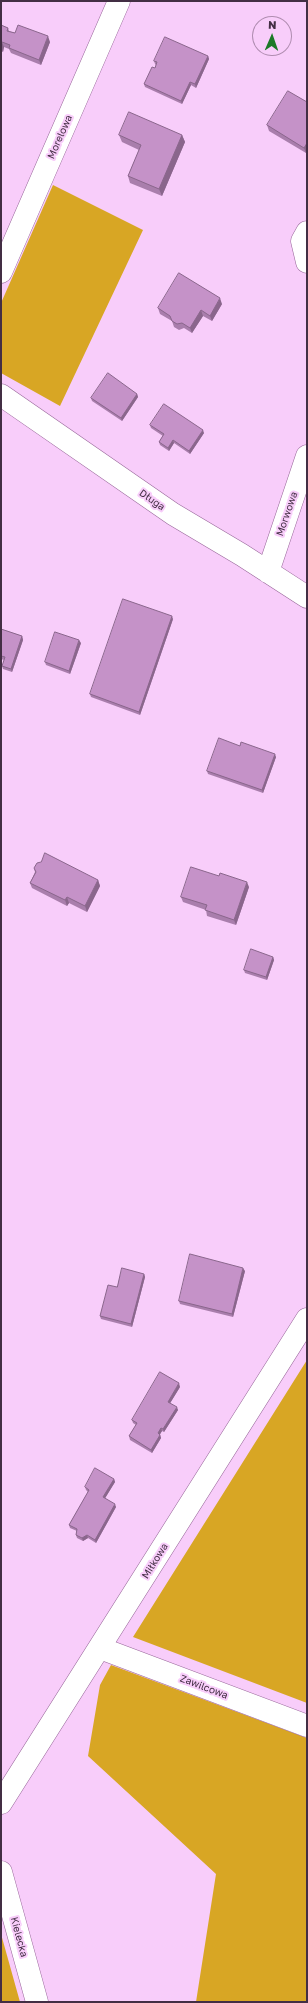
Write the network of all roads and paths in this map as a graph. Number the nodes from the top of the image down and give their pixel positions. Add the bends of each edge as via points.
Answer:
1 (119, 1) edge
2 (307, 232) edge
3 (307, 262) edge
4 (1, 272) edge
5 (1, 395) edge
6 (307, 456) edge
7 (268, 572) junction
8 (307, 597) edge
9 (307, 1319) edge
10 (100, 1648) junction
11 (307, 1726) edge
12 (1, 1804) edge
13 (1, 1872) edge
14 (37, 2002) edge

1 - 4 street, Morelowa
2 - 3 street via 302,241
5 - 7 street, Długa via 173,514
6 - 7 street, Morwowa
7 - 8 street, Długa
9 - 10 street, Miłkowa
10 - 11 street, Zawilcowa
10 - 12 street, Miłkowa
13 - 14 street, Kielecka

